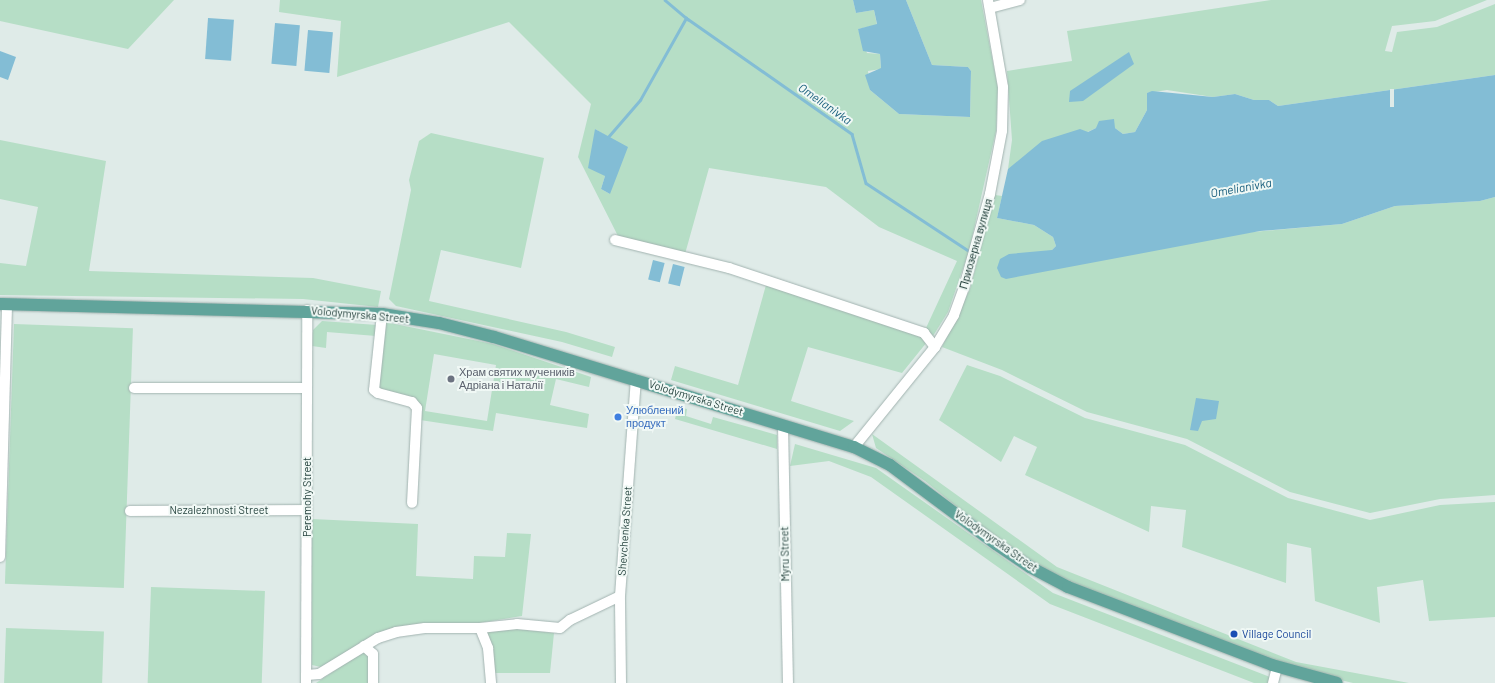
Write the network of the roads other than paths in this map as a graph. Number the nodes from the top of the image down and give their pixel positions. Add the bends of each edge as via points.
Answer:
1 (1020, 0) edge
2 (989, 4) edge
3 (615, 240) dead end
4 (3, 304) edge
5 (307, 310) junction
6 (382, 314) junction
7 (934, 347) junction
8 (636, 380) junction
9 (134, 388) dead end
10 (307, 388) junction
11 (783, 425) junction
12 (854, 447) junction
13 (412, 503) dead end
14 (307, 510) junction
15 (130, 511) dead end
16 (0, 557) edge
17 (620, 596) junction
18 (480, 628) junction
19 (364, 646) junction
20 (1277, 667) junction
21 (307, 679) edge
22 (373, 683) edge
23 (491, 683) edge
24 (621, 683) edge
25 (788, 683) edge
26 (1273, 683) edge
27 (1337, 683) edge

1 - 2 street, Приозерна вулиця
2 - 7 street, Приозерна вулиця via 1003,88 1002,131 990,194 964,287 954,315
3 - 7 street via 729,268 924,333
4 - 5 main road, Volodymyrska Street
4 - 16 street
5 - 6 main road, Volodymyrska Street
5 - 10 street, Peremohy Street
6 - 8 main road, Volodymyrska Street via 439,323 494,337
6 - 13 street via 374,390 378,394 412,402 417,408
7 - 12 street, Приозерна вулиця
8 - 11 main road, Volodymyrska Street
8 - 17 street, Shevchenka Street
9 - 10 street
10 - 14 street, Peremohy Street
11 - 12 main road, Volodymyrska Street
11 - 25 street, Myru Street
12 - 20 main road, Volodymyrska Street via 906,476 996,544 1048,577 1094,598
14 - 15 street, Nezalezhnosti Street
14 - 21 street, Peremohy Street
17 - 18 street via 570,620 560,628 517,624
17 - 24 street, Shevchenka Street
18 - 19 street via 425,628 396,632
18 - 23 street via 488,648
19 - 21 street via 320,674
19 - 22 street via 373,654
20 - 26 street
20 - 27 main road, Volodymyrska Street

